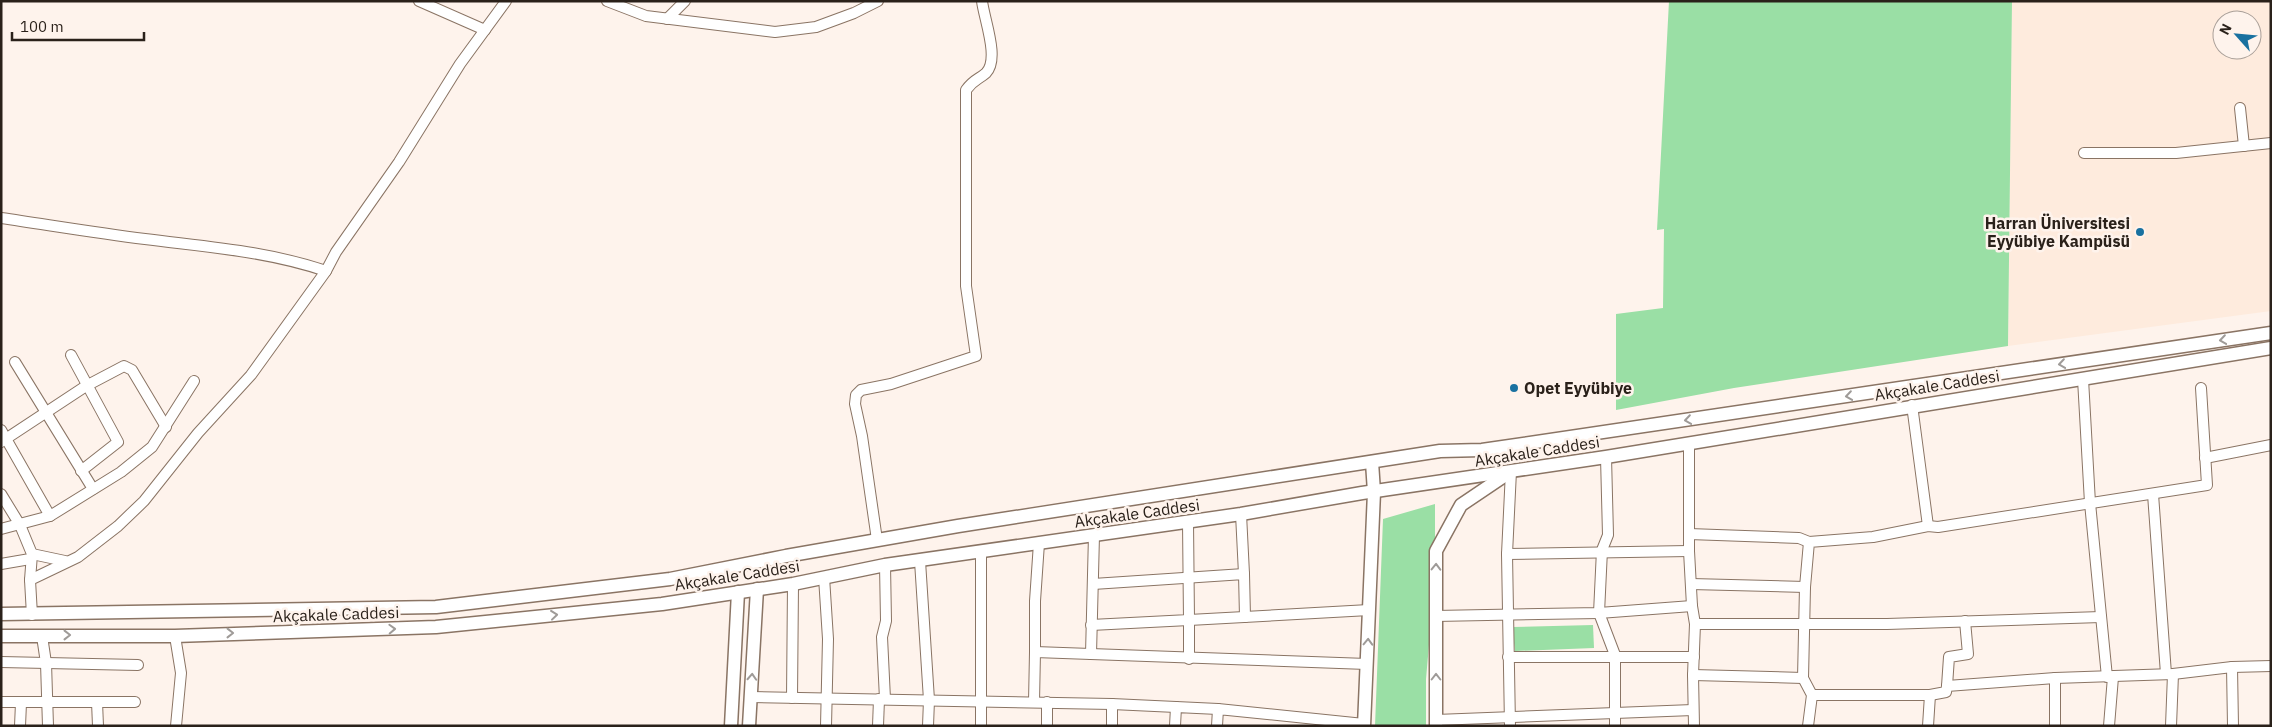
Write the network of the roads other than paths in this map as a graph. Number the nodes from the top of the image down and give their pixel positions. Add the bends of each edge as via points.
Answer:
1 (420, 1) edge
2 (506, 1) edge
3 (607, 1) edge
4 (685, 1) edge
5 (878, 1) edge
6 (982, 1) edge
7 (667, 20) junction
8 (486, 30) junction
9 (2240, 108) dead end
10 (2271, 143) edge
11 (2244, 146) junction
12 (2084, 153) dead end
13 (1, 218) edge
14 (326, 271) junction
15 (2271, 333) edge
16 (2271, 348) edge
17 (71, 355) dead end
18 (15, 362) dead end
19 (2083, 379) junction
20 (194, 381) dead end
21 (86, 386) junction
22 (2201, 388) dead end
23 (1912, 405) junction
24 (46, 414) junction
25 (166, 427) junction
26 (3, 437) edge
27 (1689, 443) junction
28 (2271, 445) edge
29 (1606, 457) junction
30 (2205, 458) junction
31 (1372, 462) junction
32 (81, 471) junction
33 (1511, 471) junction
34 (93, 490) junction
35 (1374, 492) junction
36 (1, 494) edge
37 (2153, 494) junction
38 (2090, 503) junction
39 (1241, 514) junction
40 (50, 516) junction
41 (1188, 522) junction
42 (20, 525) junction
43 (1928, 526) junction
44 (1, 529) edge
45 (1689, 534) junction
46 (1094, 535) junction
47 (877, 540) junction
48 (1809, 542) junction
49 (1039, 544) junction
50 (1602, 550) junction
51 (1689, 550) junction
52 (981, 551) junction
53 (1507, 554) junction
54 (31, 556) junction
55 (65, 561) junction
56 (920, 561) junction
57 (1, 564) edge
58 (885, 565) junction
59 (1244, 574) junction
60 (824, 577) junction
61 (1189, 577) junction
62 (30, 580) junction
63 (793, 584) junction
64 (1092, 584) junction
65 (1691, 584) junction
66 (1805, 587) junction
67 (757, 589) junction
68 (738, 592) junction
69 (1692, 606) junction
70 (1369, 610) junction
71 (1599, 613) junction
72 (1, 614) edge
73 (1509, 614) junction
74 (32, 615) junction
75 (1436, 616) junction
76 (1245, 617) junction
77 (2100, 617) junction
78 (1189, 620) junction
79 (1965, 622) junction
80 (1091, 624) junction
81 (1695, 624) junction
82 (1804, 624) junction
83 (1, 636) edge
84 (42, 636) junction
85 (175, 636) junction
86 (1035, 652) junction
87 (1091, 654) junction
88 (1615, 655) junction
89 (1508, 657) junction
90 (1694, 657) junction
91 (1189, 659) junction
92 (1, 662) edge
93 (46, 663) junction
94 (1367, 664) junction
95 (138, 665) dead end
96 (2271, 666) edge
97 (2232, 667) junction
98 (2170, 674) junction
99 (1692, 675) junction
100 (2110, 677) junction
101 (1803, 678) junction
102 (2054, 678) junction
103 (1947, 686) junction
104 (1812, 695) junction
105 (1930, 695) junction
106 (751, 697) junction
107 (792, 698) junction
108 (828, 698) junction
109 (882, 699) junction
110 (929, 700) junction
111 (982, 701) junction
112 (1, 702) edge
113 (97, 702) junction
114 (135, 702) dead end
115 (1034, 702) junction
116 (1047, 702) junction
117 (21, 703) junction
118 (47, 703) junction
119 (1112, 704) junction
120 (1176, 707) junction
121 (1218, 709) junction
122 (1692, 710) junction
123 (1614, 713) junction
124 (1510, 722) edge
125 (1436, 723) edge
126 (1364, 725) edge
127 (20, 726) edge
128 (48, 726) edge
129 (98, 726) edge
130 (176, 726) edge
131 (731, 726) edge
132 (749, 726) edge
133 (826, 726) edge
134 (878, 726) edge
135 (928, 726) edge
136 (981, 726) edge
137 (1047, 726) edge
138 (1112, 726) edge
139 (1175, 726) edge
140 (1217, 726) edge
141 (1615, 726) edge
142 (1694, 726) edge
143 (1808, 726) edge
144 (1928, 726) edge
145 (2055, 726) edge
146 (2109, 726) edge
147 (2171, 726) edge
148 (2233, 726) edge

1 - 8 street
2 - 8 street
3 - 7 street via 646,16
4 - 7 street
5 - 7 street via 816,27 774,32
6 - 47 street via 992,59 987,72 966,90 965,140 966,286 976,356 891,384 861,390 856,395
8 - 14 street via 460,64
9 - 11 street
10 - 11 street
11 - 12 street via 2176,152
13 - 14 street via 250,252 297,261
14 - 55 street via 262,362 198,433 144,501 118,526 78,556
15 -> 31 main road, Akçakale Caddesi via 1482,450 1440,451
16 - 19 main road, Akçakale Caddesi
17 - 21 street
18 - 24 street
19 - 23 main road, Akçakale Caddesi
19 - 38 street
20 - 25 street
21 - 24 street
21 - 25 street via 124,366 132,370
21 - 32 street via 118,442
22 - 30 street
23 - 27 main road, Akçakale Caddesi
23 - 43 street
24 - 26 street
24 - 32 street
25 - 34 street via 152,447
26 - 40 street
27 - 29 main road, Akçakale Caddesi
27 - 45 street
28 - 30 street
29 - 33 main road, Akçakale Caddesi
29 - 50 street via 1608,535
30 - 37 street via 2207,485
31 - 35 main road
31 - 47 main road, Akçakale Caddesi
32 - 34 street
33 - 35 main road, Akçakale Caddesi
33 - 53 street
75 -> 33 main road via 1436,551 1461,505
34 - 40 street
35 - 39 main road, Akçakale Caddesi
35 - 70 main road
36 - 42 street
37 - 38 street
37 - 98 street
38 - 43 street
38 - 77 street
39 - 41 main road, Akçakale Caddesi
39 - 59 street
40 - 42 street
41 - 46 main road, Akçakale Caddesi
41 - 61 street
42 - 44 street
42 - 54 street
43 - 48 street via 1873,537
45 - 48 street via 1799,538
45 - 51 street
46 - 49 main road, Akçakale Caddesi
46 - 64 street
47 - 74 main road, Akçakale Caddesi via 670,579 436,607
48 - 66 street
49 - 52 main road, Akçakale Caddesi
49 - 86 street
50 - 51 street
50 - 53 street
50 - 71 street
51 - 65 street
52 - 56 main road, Akçakale Caddesi
52 - 111 street
53 - 73 street
54 - 55 street
54 - 57 street
54 - 62 street
55 - 62 street
56 - 58 main road, Akçakale Caddesi
56 - 110 street
58 - 60 main road, Akçakale Caddesi
58 - 109 street
59 - 61 street
59 - 76 street
60 - 63 main road, Akçakale Caddesi
60 - 108 street
61 - 64 street
61 - 78 street
62 - 74 street
63 - 67 main road, Akçakale Caddesi
63 - 107 street
64 - 80 street
65 - 66 street
65 - 69 street
66 - 82 street
67 - 68 main road, Akçakale Caddesi
106 -> 67 main road
85 -> 68 main road, Akçakale Caddesi via 436,627 662,604
68 - 131 main road
69 - 71 street
69 - 81 street
70 - 76 street
94 -> 70 main road
71 - 73 street
71 - 88 street
72 - 74 main road, Akçakale Caddesi
73 - 75 street
73 - 89 street
125 -> 75 main road
76 - 78 street
77 - 79 street
77 - 100 street
78 - 80 street
78 - 91 street
79 - 82 street
79 - 103 street via 1968,654 1949,657
80 - 87 street
81 - 82 street
81 - 90 street
82 - 101 street
83 - 84 main road, Akçakale Caddesi
84 -> 85 main road, Akçakale Caddesi
84 - 93 street
85 - 130 street via 181,673
86 - 87 street
86 - 115 street
87 - 91 street
88 - 89 street
88 - 90 street
88 - 123 street
89 - 124 street
90 - 99 street
91 - 94 street
92 - 93 street
93 - 95 street
93 - 118 street
94 - 126 main road
96 - 97 street
97 - 98 street
97 - 148 street
98 - 100 street
98 - 147 street
99 - 101 street
99 - 122 street
100 - 102 street
100 - 146 street
101 - 104 street
102 - 103 street
102 - 145 street
103 - 105 street via 1946,692
104 - 105 street
104 - 143 street
105 - 144 street
106 - 107 street
106 - 132 main road
107 - 108 street
108 - 109 street
108 - 133 street
109 - 110 street
109 - 134 street
110 - 111 street
110 - 135 street
111 - 115 street
111 - 136 street
112 - 117 street
113 - 114 street
113 - 118 street
113 - 129 street
115 - 116 street
116 - 119 street
116 - 137 street
117 - 118 street
117 - 127 street
118 - 128 street
119 - 120 street
119 - 138 street
120 - 121 street
120 - 139 street
121 - 126 street
121 - 140 street
122 - 123 street
122 - 142 street
123 - 124 street
123 - 141 street
124 - 125 street

